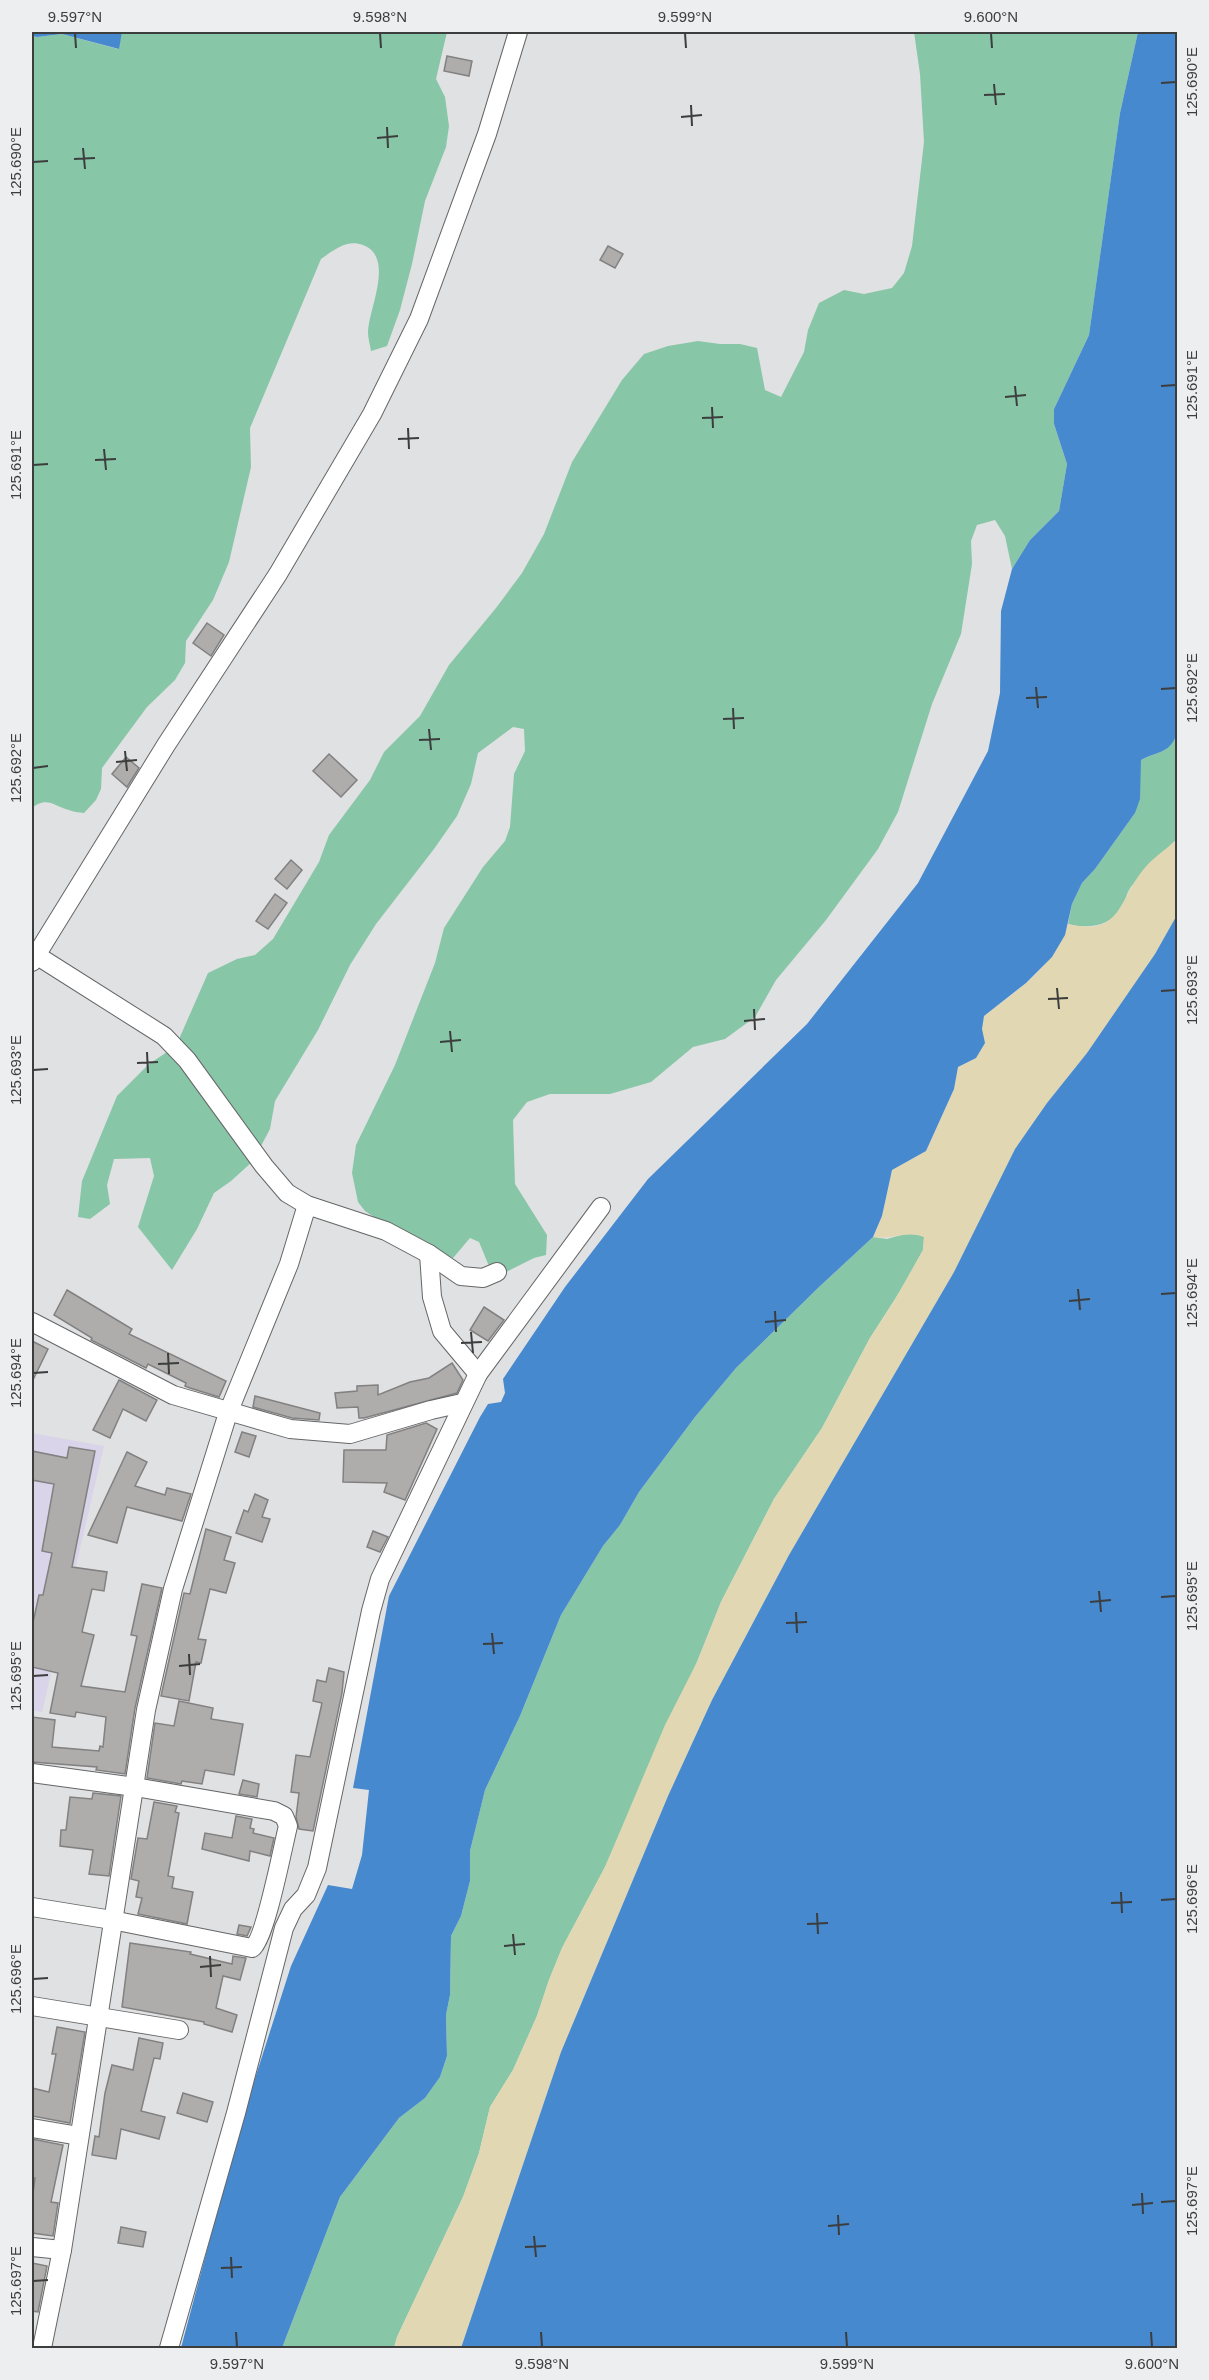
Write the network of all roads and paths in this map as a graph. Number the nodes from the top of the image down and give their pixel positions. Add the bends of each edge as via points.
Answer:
1 (518, 32) edge
2 (34, 958) edge
3 (307, 1205) junction
4 (601, 1207) dead end
5 (429, 1254) junction
6 (497, 1272) dead end
7 (32, 1322) edge
8 (478, 1374) junction
9 (462, 1403) junction
10 (228, 1413) junction
11 (32, 1773) edge
12 (135, 1787) junction
13 (32, 1907) edge
14 (112, 1920) junction
15 (32, 2007) edge
16 (98, 2018) junction
17 (179, 2030) dead end
18 (32, 2128) edge
19 (79, 2136) junction
20 (32, 2247) edge
21 (62, 2250) junction
22 (42, 2349) edge
23 (169, 2349) edge

1 - 2 street via 487,134 419,319 377,404 278,574
2 - 3 street via 164,1036 187,1060 287,1193
3 - 5 street via 386,1231
3 - 10 street via 289,1264
4 - 8 street
5 - 6 street via 461,1276 483,1278
5 - 8 street via 432,1297 442,1331
7 - 10 street via 173,1395
8 - 9 street
9 - 10 street via 350,1434 290,1429
9 - 23 street via 389,1560 371,1611 317,1868 306,1895 293,1909 284,1928
10 - 12 street via 172,1589 146,1710
11 - 12 street
12 - 14 street
12 - 14 street via 274,1811 284,1816 288,1826 255,1947
13 - 14 street
14 - 16 street
15 - 16 street
16 - 17 street
16 - 19 street
18 - 19 street
19 - 21 street
20 - 21 street
21 - 22 street

